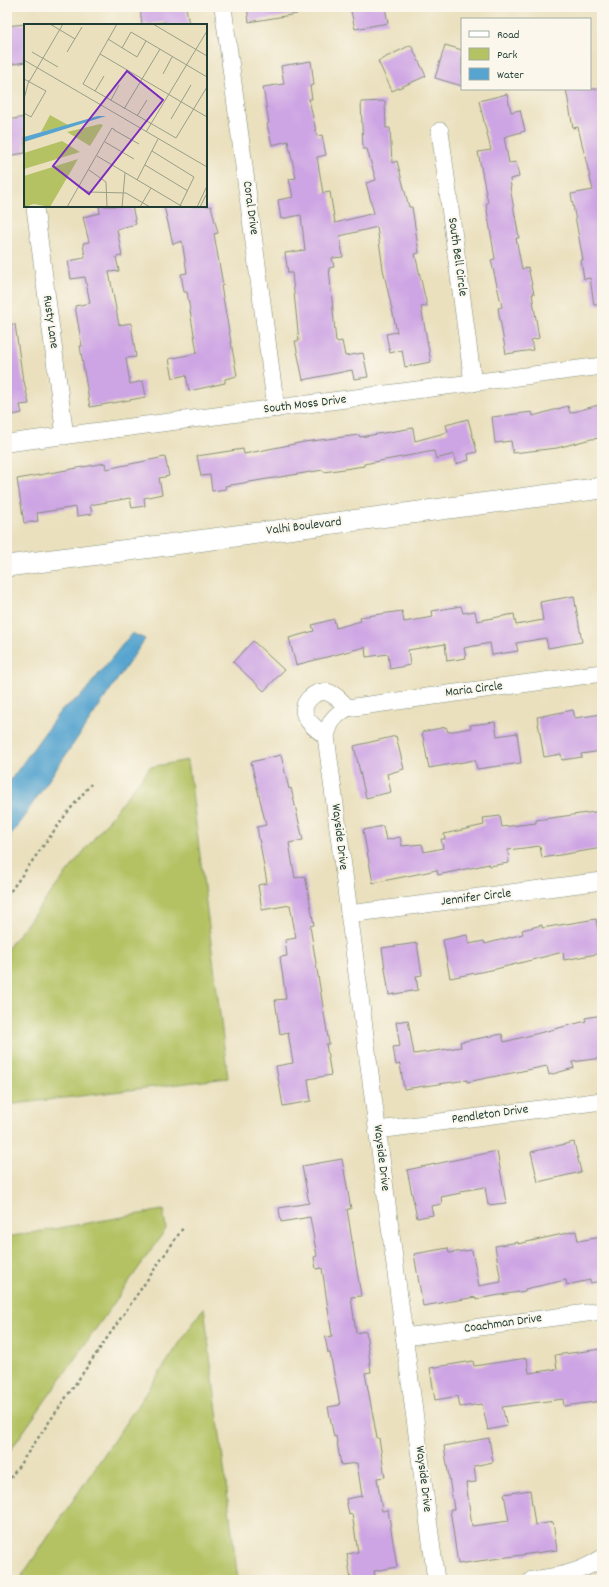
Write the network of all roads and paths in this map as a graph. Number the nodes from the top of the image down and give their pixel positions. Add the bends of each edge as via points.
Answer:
1 (223, 7) edge
2 (440, 131) dead end
3 (35, 208) dead end
4 (602, 366) edge
5 (473, 383) junction
6 (276, 409) junction
7 (65, 436) junction
8 (7, 443) edge
9 (602, 488) edge
10 (7, 566) edge
11 (602, 673) edge
12 (347, 708) junction
13 (326, 736) junction
14 (90, 784) dead end
15 (602, 881) edge
16 (7, 896) edge
17 (349, 914) junction
18 (602, 1101) edge
19 (378, 1130) junction
20 (183, 1228) dead end
21 (602, 1311) edge
22 (404, 1337) junction
23 (7, 1483) edge
24 (602, 1558) edge
25 (436, 1580) edge
26 (532, 1580) edge

1 - 6 street, Coral Drive
2 - 5 street, South Bell Circle
3 - 7 street, Rusty Lane
4 - 5 street, South Moss Drive
5 - 6 street, South Moss Drive
6 - 7 street, South Moss Drive
7 - 8 street, South Moss Drive
9 - 10 street, Valhi Boulevard
11 - 12 street, Maria Circle
12 - 13 street via 335,716
12 - 13 street via 328,692 316,693 307,700 305,716
13 - 17 street, Wayside Drive
14 - 16 path
15 - 17 street, Jennifer Circle
17 - 19 street, Wayside Drive
18 - 19 street, Pendleton Drive
19 - 22 street, Wayside Drive
20 - 23 path
21 - 22 street, Coachman Drive
22 - 25 street, Wayside Drive
24 - 26 street via 587,1568 565,1575

